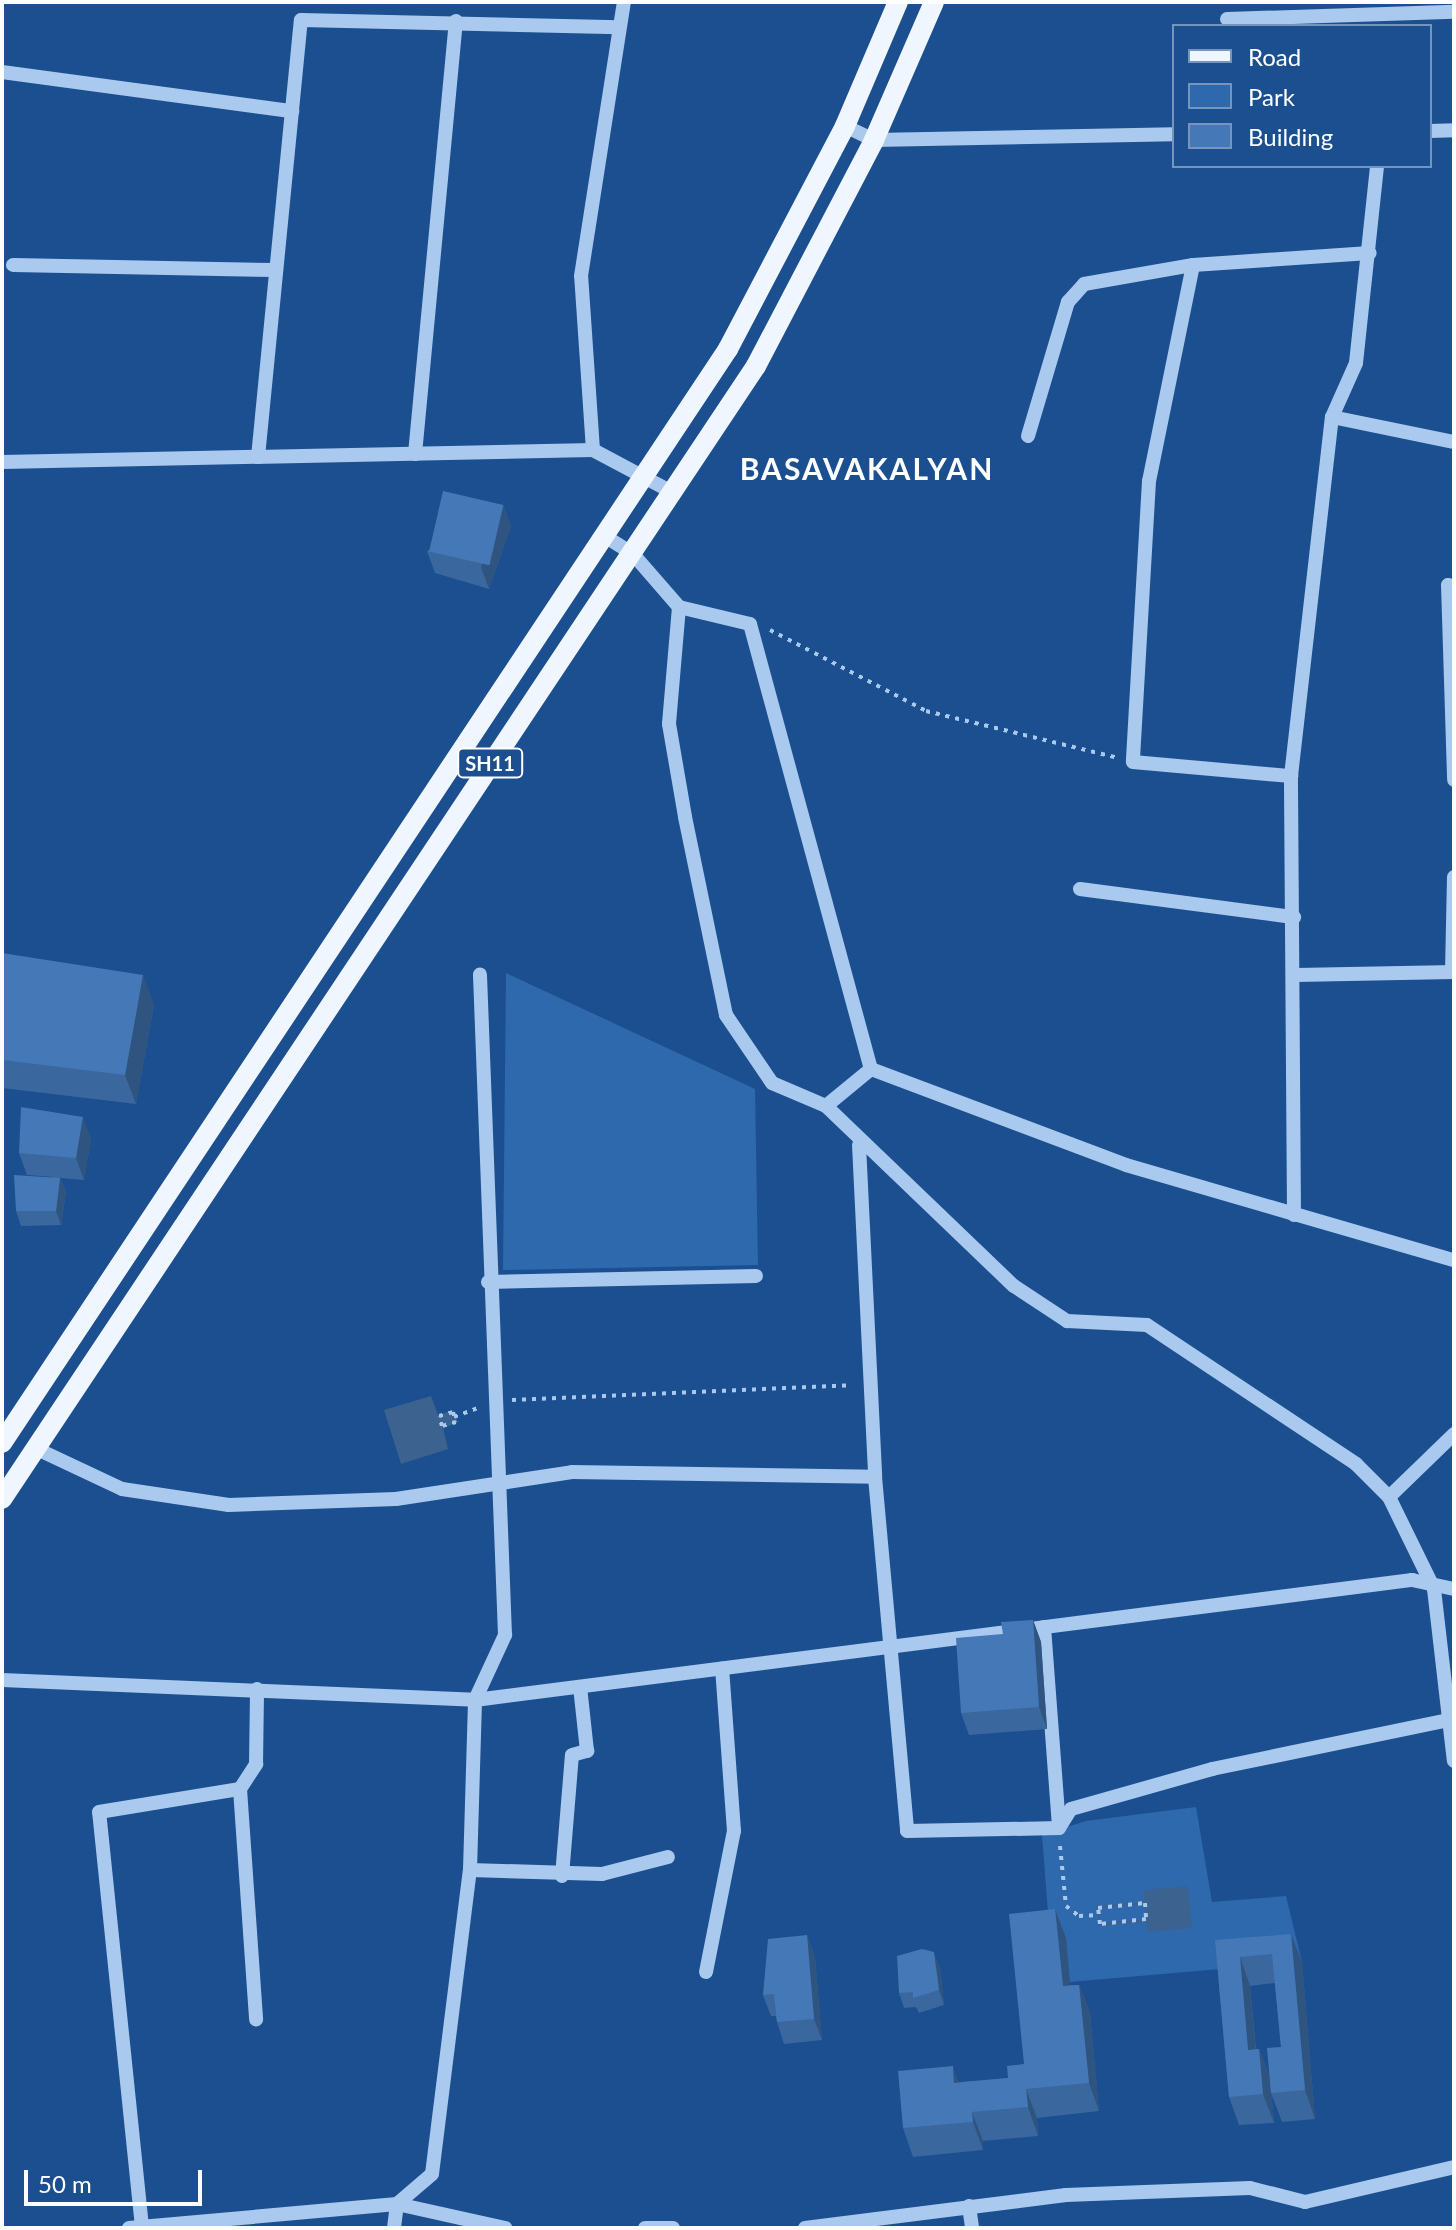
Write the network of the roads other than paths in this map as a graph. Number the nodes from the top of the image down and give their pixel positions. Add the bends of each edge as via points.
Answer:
1 (624, 2) edge
2 (898, 2) edge
3 (934, 2) edge
4 (1454, 12) edge
5 (1227, 19) dead end
6 (456, 21) junction
7 (619, 27) junction
8 (2, 72) edge
9 (292, 111) junction
10 (845, 126) junction
11 (1454, 130) edge
12 (1432, 131) edge
13 (1172, 134) edge
14 (874, 140) junction
15 (1377, 168) edge
16 (1370, 253) junction
17 (13, 265) dead end
18 (1193, 265) junction
19 (276, 270) junction
20 (1332, 417) junction
21 (1028, 436) dead end
22 (1454, 442) edge
23 (593, 450) junction
24 (415, 454) junction
25 (258, 457) junction
26 (2, 462) edge
27 (643, 474) junction
28 (670, 491) junction
29 (606, 537) junction
30 (633, 554) junction
31 (1454, 586) edge
32 (679, 607) junction
33 (1291, 776) junction
34 (1454, 780) edge
35 (1454, 877) edge
36 (1080, 889) dead end
37 (1294, 917) junction
38 (1453, 972) edge
39 (480, 974) dead end
40 (1296, 975) junction
41 (871, 1069) junction
42 (826, 1106) junction
43 (859, 1145) junction
44 (1294, 1215) junction
45 (1454, 1260) edge
46 (756, 1276) dead end
47 (488, 1282) junction
48 (1454, 1434) edge
49 (2, 1443) edge
50 (37, 1449) junction
51 (875, 1477) junction
52 (498, 1484) junction
53 (1389, 1497) junction
54 (2, 1499) edge
55 (1434, 1589) junction
56 (1454, 1589) edge
57 (1044, 1627) junction
58 (889, 1646) junction
59 (722, 1668) junction
60 (2, 1680) edge
61 (580, 1687) junction
62 (257, 1689) junction
63 (475, 1700) junction
64 (1448, 1720) junction
65 (1454, 1761) edge
66 (240, 1789) junction
67 (1059, 1828) junction
68 (668, 1857) dead end
69 (470, 1870) junction
70 (562, 1876) junction
71 (706, 1972) dead end
72 (256, 2019) dead end
73 (1454, 2167) edge
74 (397, 2204) junction
75 (969, 2206) junction
76 (136, 2227) edge
77 (394, 2228) edge
78 (505, 2228) edge
79 (645, 2228) edge
80 (673, 2228) edge
81 (805, 2228) edge
82 (972, 2228) edge

1 - 7 street
2 - 10 main road, SH11
3 - 14 main road, SH11
4 - 5 street
6 - 7 street
6 - 9 street via 301,20
6 - 24 street
7 - 23 street via 581,276
8 - 9 street
9 - 19 street
10 - 14 street
10 - 27 main road, SH11 via 728,349
11 - 12 street
13 - 14 street
14 - 28 main road, SH11 via 756,366
15 - 16 street
16 - 18 street
16 - 20 street via 1356,363
17 - 19 street
18 - 21 street via 1084,284 1068,302
18 - 33 street via 1149,481 1133,762
19 - 25 street
20 - 22 street
20 - 33 street
23 - 24 street
23 - 27 street
24 - 25 street
25 - 26 street
27 - 28 street
27 - 29 main road, SH11
28 - 30 main road, SH11
29 - 30 street
29 - 49 main road, SH11
30 - 32 street
30 - 50 main road, SH11
31 - 34 street via 1448,585
32 - 41 street via 750,624
32 - 42 street via 669,724 726,1015 772,1083
33 - 37 street
35 - 38 street
36 - 37 street
37 - 40 street
38 - 40 street
39 - 47 street
40 - 44 street
41 - 42 street
41 - 44 street via 1126,1165
42 - 43 street
43 - 51 street
43 - 53 street via 1014,1286 1067,1321 1147,1325 1356,1464
44 - 45 street
46 - 47 street
47 - 52 street
48 - 53 street
50 - 52 street via 122,1489 172,1501 305,1504
50 - 54 main road, SH11
51 - 52 street via 625,1471
51 - 58 street
52 - 63 street via 505,1635
53 - 55 street
55 - 56 street
55 - 57 street via 1412,1580
55 - 64 street
57 - 58 street
57 - 67 street
58 - 59 street
58 - 67 street via 907,1831
59 - 61 street
59 - 71 street via 734,1831
60 - 62 street
61 - 63 street
61 - 70 street via 587,1751 572,1755
62 - 63 street
62 - 66 street via 256,1764
63 - 69 street
64 - 65 street
64 - 67 street via 1212,1769 1071,1809
66 - 72 street
66 - 76 street via 99,1812
68 - 70 street
69 - 70 street
69 - 74 street via 432,2174
73 - 75 street via 1305,2202 1250,2188
74 - 76 street
74 - 77 street
74 - 78 street
75 - 81 street
75 - 82 street
79 - 80 street

